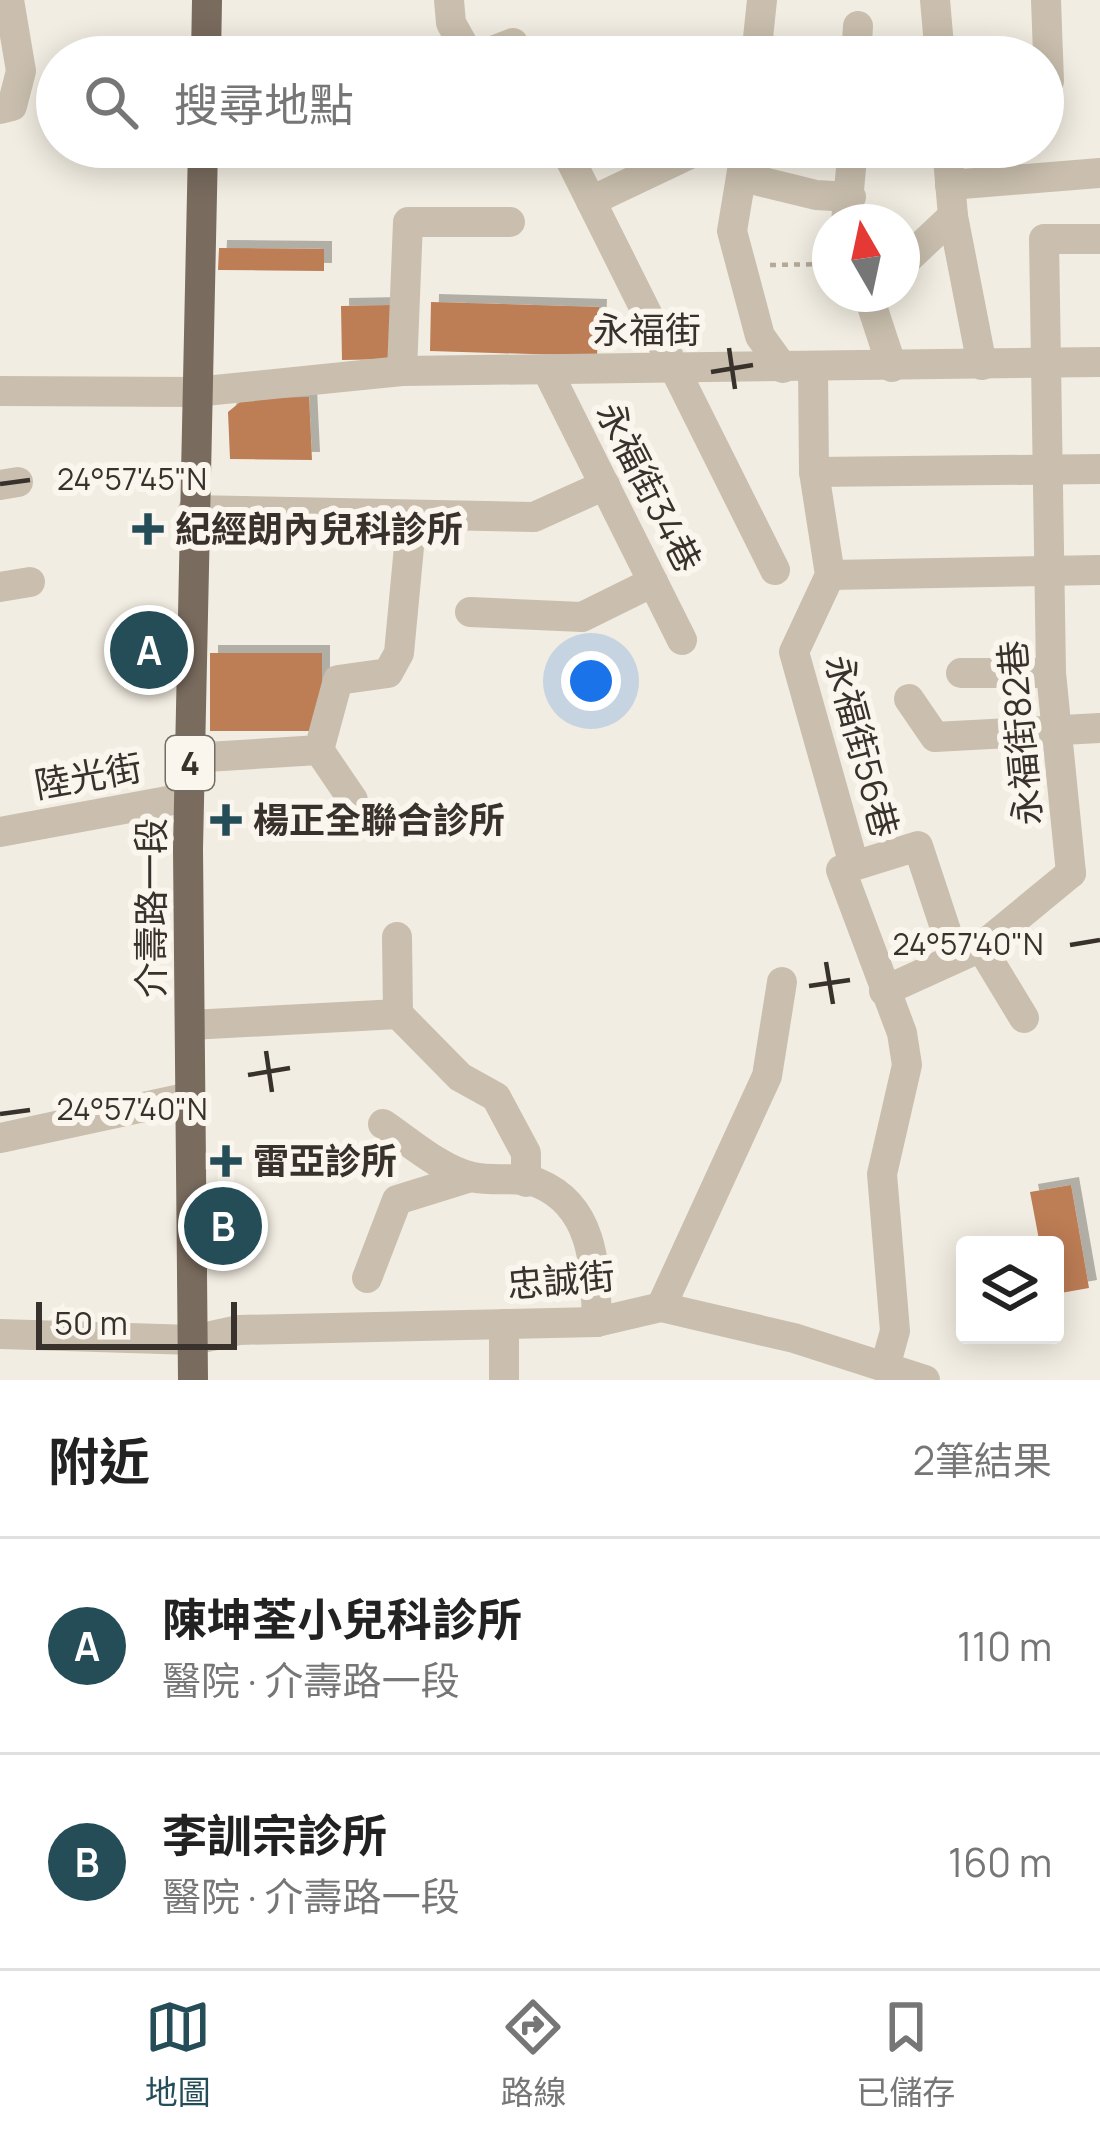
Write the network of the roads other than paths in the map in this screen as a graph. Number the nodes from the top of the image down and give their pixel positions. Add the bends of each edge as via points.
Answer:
1 (9, 0) edge
2 (207, 0) edge
3 (449, 0) edge
4 (762, 0) edge
5 (935, 0) edge
6 (1046, 0) edge
7 (206, 36) edge
8 (460, 36) edge
9 (758, 36) edge
10 (938, 36) edge
11 (1047, 36) edge
12 (0, 109) edge
13 (202, 168) edge
14 (574, 168) edge
15 (660, 168) edge
16 (743, 168) edge
17 (757, 168) edge
18 (852, 168) edge
19 (949, 168) edge
20 (1100, 173) edge
21 (591, 201) junction
22 (952, 201) junction
23 (836, 204) edge
24 (849, 204) edge
25 (509, 222) dead end
26 (1100, 239) edge
27 (920, 241) edge
28 (875, 312) edge
29 (1100, 362) edge
30 (1045, 363) junction
31 (982, 365) junction
32 (892, 367) junction
33 (798, 368) junction
34 (677, 369) junction
35 (547, 370) junction
36 (402, 371) junction
37 (0, 391) edge
38 (195, 392) junction
39 (1100, 469) edge
40 (1047, 470) junction
41 (814, 472) junction
42 (604, 485) junction
43 (194, 511) junction
44 (412, 515) junction
45 (775, 570) dead end
46 (1049, 570) junction
47 (1100, 570) edge
48 (830, 575) junction
49 (653, 582) junction
50 (470, 612) dead end
51 (682, 640) dead end
52 (962, 673) dead end
53 (1051, 673) junction
54 (909, 699) dead end
55 (1056, 726) junction
56 (1100, 728) edge
57 (319, 750) junction
58 (190, 758) junction
59 (189, 797) junction
60 (352, 800) dead end
61 (0, 832) edge
62 (854, 865) junction
63 (1086, 872) edge
64 (397, 937) dead end
65 (968, 951) junction
66 (782, 982) dead end
67 (884, 991) junction
68 (398, 1014) junction
69 (1024, 1018) dead end
70 (190, 1025) junction
71 (190, 1097) junction
72 (383, 1124) dead end
73 (0, 1138) edge
74 (471, 1177) junction
75 (526, 1182) junction
76 (368, 1278) dead end
77 (661, 1307) junction
78 (597, 1322) junction
79 (504, 1324) junction
80 (0, 1334) edge
81 (193, 1340) junction
82 (885, 1367) junction
83 (193, 1380) edge
84 (504, 1380) edge
85 (925, 1380) edge

1 - 12 street via 20,87 12,106
2 - 7 main road
3 - 8 street
4 - 9 street
5 - 10 street
6 - 11 street
13 - 38 main road, 介壽路一段 / 4
14 - 21 street
15 - 21 street
16 - 33 street via 732,232 760,336
17 - 23 street
18 - 24 street
19 - 22 street
20 - 22 street
21 - 34 street
22 - 27 street
22 - 31 street
25 - 36 street via 408,222
26 - 30 street, 永福街82巷 via 1043,239
28 - 32 street
29 - 30 street, 永福街
30 - 31 street, 永福街
30 - 40 street, 永福街82巷
31 - 32 street, 永福街
32 - 33 street, 永福街
33 - 34 street, 永福街
33 - 41 street
34 - 35 street, 永福街
34 - 45 street
35 - 36 street, 永福街
35 - 42 street, 永福街34巷
36 - 38 street, 永福街
37 - 38 street, 永福街
38 - 43 main road, 介壽路一段 / 4
39 - 40 street
40 - 41 street
40 - 46 street, 永福街82巷
41 - 48 street
42 - 44 street via 534,517
42 - 49 street, 永福街34巷
43 - 44 street
43 - 58 main road, 介壽路一段 / 4
44 - 57 street via 399,653 388,674 338,680
46 - 47 street
46 - 48 street
46 - 53 street, 永福街82巷
48 - 62 street, 永福街56巷 via 794,652
49 - 50 street via 582,617
49 - 51 street, 永福街34巷
52 - 53 street
53 - 55 street, 永福街82巷
54 - 55 street via 935,737
55 - 56 street
55 - 63 street, 永福街82巷
57 - 58 street
57 - 60 street
58 - 59 main road, 介壽路一段 / 4
59 - 61 street, 陸光街
59 - 70 main road, 介壽路一段 / 4
62 - 65 street via 918,846
62 - 67 street, 永福街56巷 via 841,870
63 - 65 street, 永福街82巷
64 - 68 street
65 - 67 street, 永福街82巷
65 - 69 street
66 - 77 street via 767,1076
67 - 82 street via 907,1065 881,1174 895,1331
68 - 70 street
68 - 75 street via 460,1077 496,1096 526,1153
70 - 71 main road, 介壽路一段 / 4
71 - 73 street
71 - 81 main road, 介壽路一段 / 4
72 - 74 street
74 - 75 street
74 - 76 street via 398,1200
75 - 78 street via 564,1200 583,1225 595,1255
77 - 78 street, 忠誠街
77 - 82 street, 忠誠街
78 - 79 street, 忠誠街
79 - 81 street, 忠誠街 via 239,1330
79 - 84 street
80 - 81 street, 忠誠街
81 - 83 main road, 介壽路一段 / 4
82 - 85 street, 忠誠街

